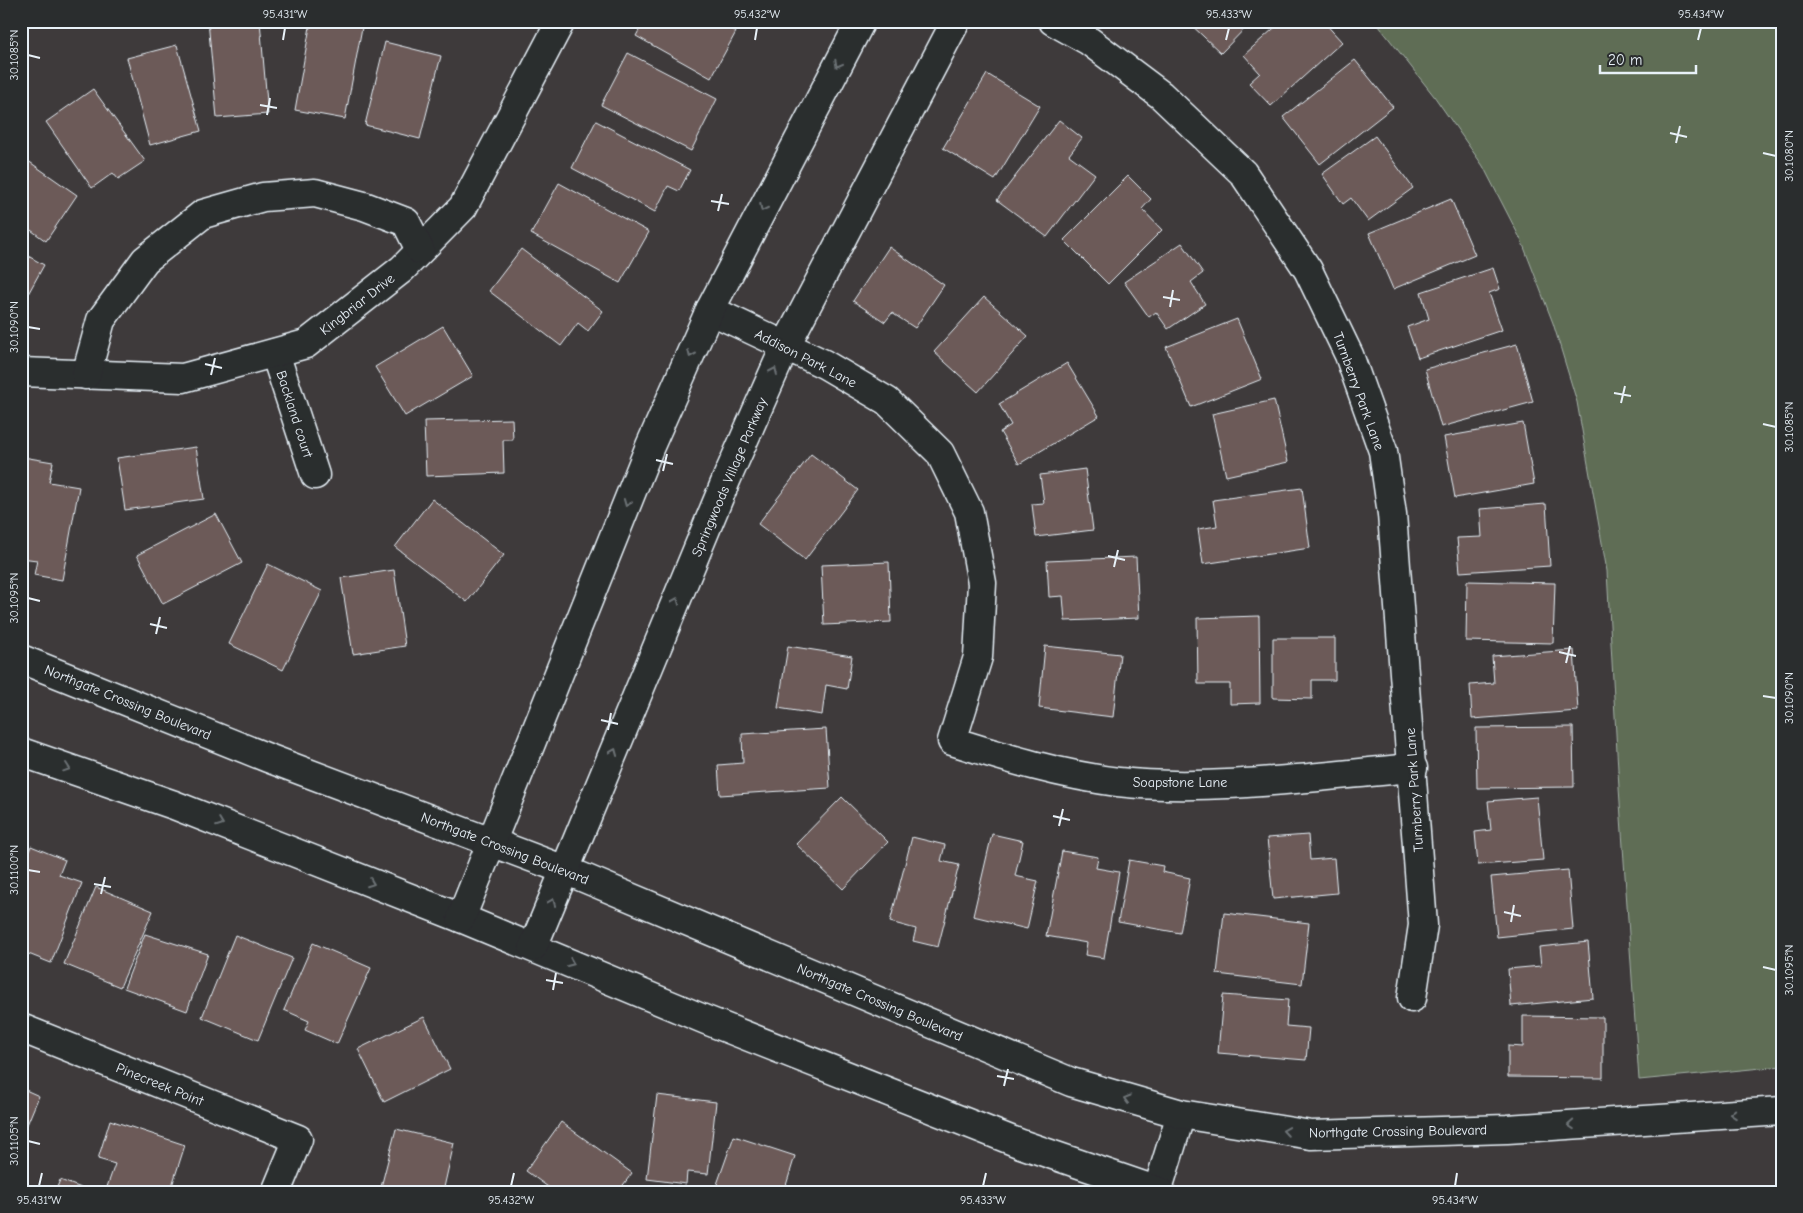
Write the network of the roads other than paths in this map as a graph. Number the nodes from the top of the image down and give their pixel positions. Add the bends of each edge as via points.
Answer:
1 (561, 21) edge
2 (861, 21) edge
3 (956, 21) edge
4 (1053, 21) edge
5 (420, 250) junction
6 (710, 310) junction
7 (785, 347) junction
8 (275, 353) junction
9 (21, 372) edge
10 (86, 374) junction
11 (315, 475) dead end
12 (21, 659) edge
13 (952, 742) joint
14 (21, 752) edge
15 (1413, 768) junction
16 (491, 842) junction
17 (565, 870) junction
18 (461, 918) junction
19 (533, 947) junction
20 (1412, 998) dead end
21 (21, 1028) edge
22 (1782, 1111) edge
23 (1181, 1114) junction
24 (276, 1192) edge
25 (1158, 1192) edge

1 - 5 street, Kingbriar Drive via 463,207
2 -> 6 street
3 - 7 street, Springwoods Village Parkway
4 - 15 street, Turnberry Park Lane via 1089,41 1161,95 1243,173 1308,270 1341,338 1382,451 1392,514
5 - 8 street, Kingbriar Drive via 402,269 306,344
5 - 10 street via 406,222 315,192 263,197 203,214 145,260 101,320
6 - 7 street, Addison Park Lane
6 -> 16 street via 650,446
7 - 13 street, Addison Park Lane via 824,364 887,401 940,453 969,512 982,583 978,657
17 -> 7 street, Springwoods Village Parkway via 727,478
8 - 10 street, Kingbriar Drive via 183,378
8 - 11 street, Backland court
9 - 10 street, Kingbriar Drive
12 - 16 street, Northgate Crossing Boulevard via 268,758
13 - 15 street, Soapstone Lane via 1034,766 1118,782 1238,782
14 -> 18 street via 174,805
15 - 20 street, Turnberry Park Lane via 1423,925
16 - 17 street, Northgate Crossing Boulevard
16 - 18 street
19 -> 17 street, Springwoods Village Parkway
23 -> 17 street, Northgate Crossing Boulevard via 1071,1082
18 - 19 street
19 -> 25 street via 706,1020 1021,1144
21 - 24 street, Pinecreek Point via 298,1139
22 -> 23 street, Northgate Crossing Boulevard via 1506,1129 1311,1135
23 - 25 street

